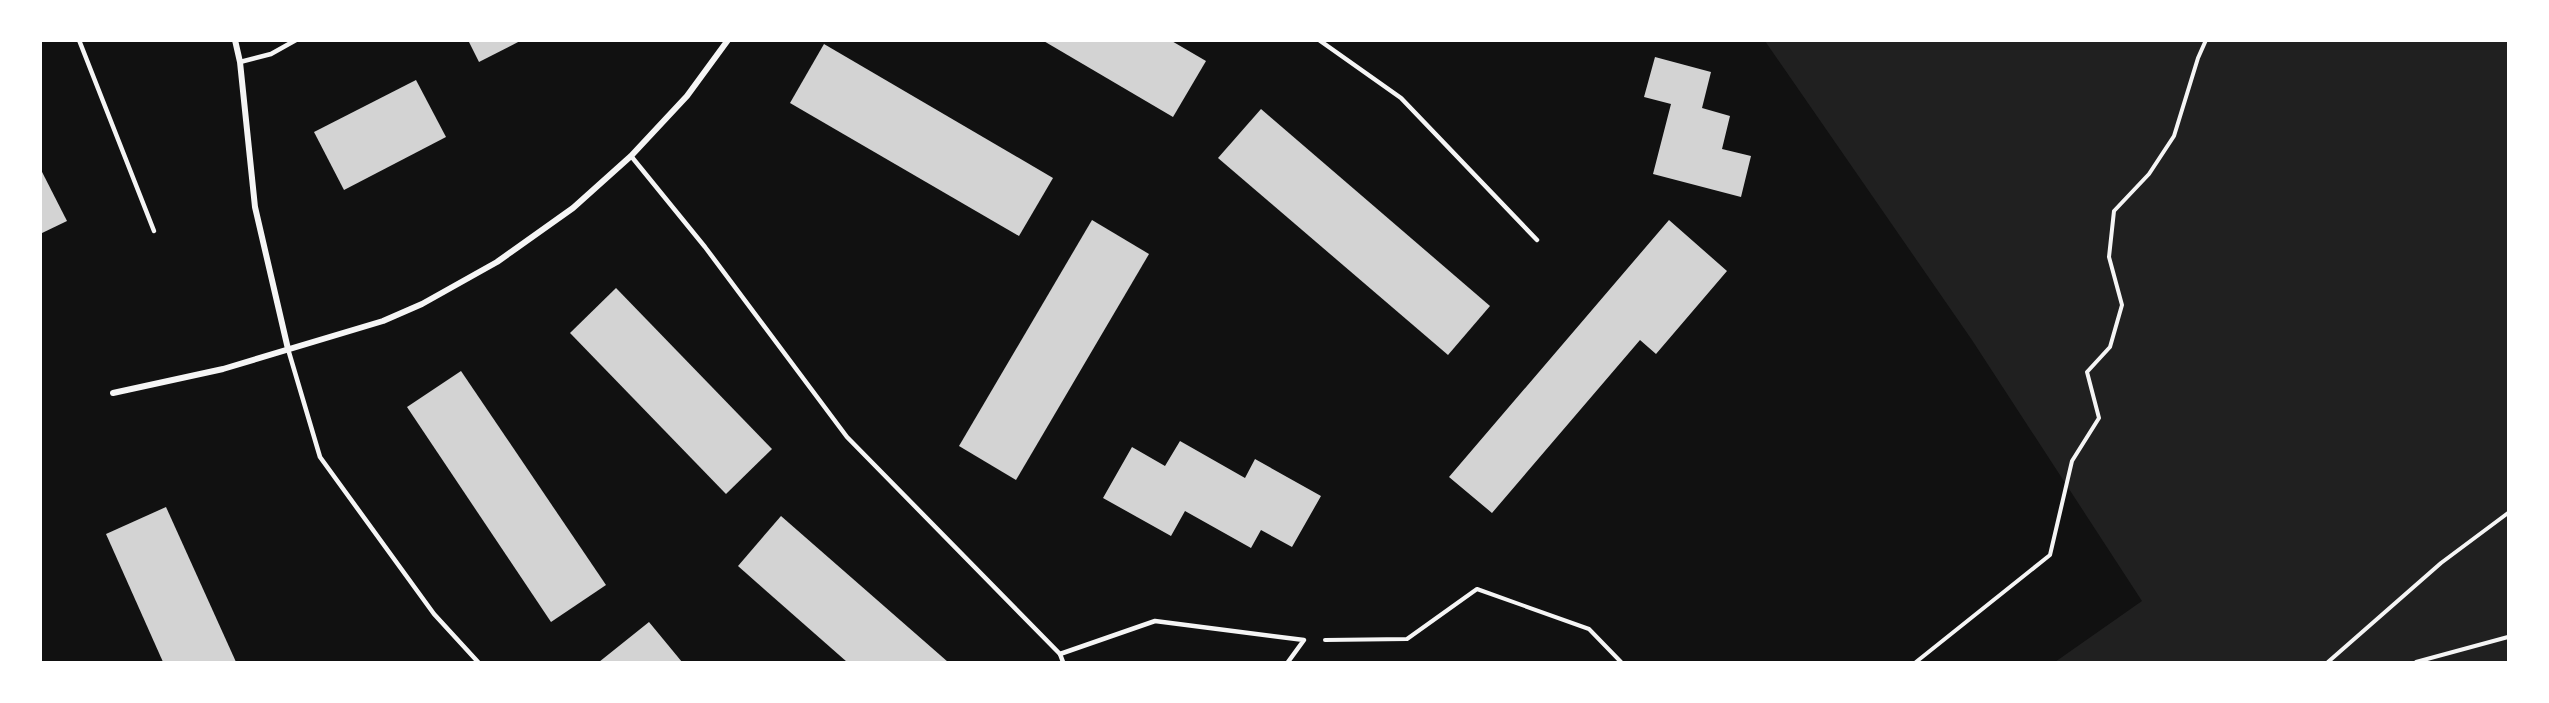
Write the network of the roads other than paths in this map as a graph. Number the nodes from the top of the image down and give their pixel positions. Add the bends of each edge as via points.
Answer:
1 (79, 40) edge
2 (235, 40) edge
3 (296, 40) edge
4 (728, 40) edge
5 (1319, 40) edge
6 (240, 62) junction
7 (631, 156) junction
8 (154, 231) dead end
9 (1537, 240) dead end
10 (288, 349) junction
11 (113, 393) dead end
12 (1060, 654) junction
13 (478, 663) edge
14 (1063, 663) edge
15 (1288, 663) edge

1 - 8 lane
2 - 6 street
3 - 6 lane via 271,54
4 - 7 street via 687,96
5 - 9 lane via 1401,98
6 - 10 street via 255,207
7 - 10 street via 573,208 488,267 383,321
7 - 12 lane via 847,437
10 - 11 street via 224,369
10 - 13 lane via 320,457 435,614
12 - 14 lane
12 - 15 lane via 1155,621 1304,640

